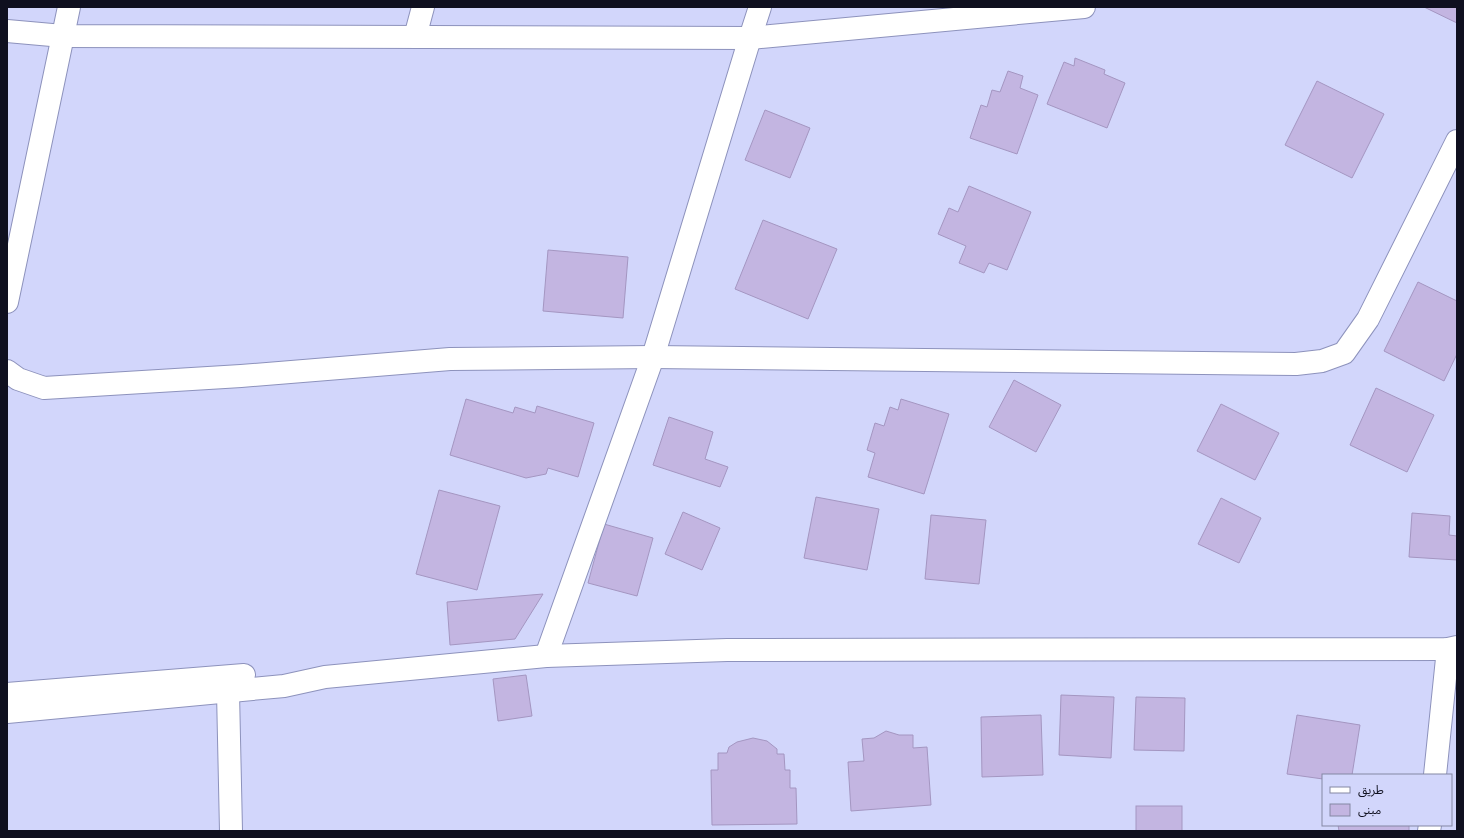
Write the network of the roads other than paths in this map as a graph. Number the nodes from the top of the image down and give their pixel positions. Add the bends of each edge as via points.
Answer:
1 (69, 7) edge
2 (423, 7) edge
3 (760, 7) edge
4 (1084, 7) edge
5 (7, 31) edge
6 (63, 36) junction
7 (415, 37) junction
8 (750, 38) junction
9 (1457, 141) edge
10 (7, 302) edge
11 (653, 357) junction
12 (7, 371) edge
13 (1452, 648) edge
14 (546, 656) junction
15 (325, 677) junction
16 (228, 692) junction
17 (7, 694) edge
18 (7, 712) edge
19 (1435, 774) edge
20 (231, 831) edge

1 - 6 street
2 - 7 street
3 - 8 street
4 - 8 street
5 - 6 street
6 - 7 street
6 - 10 street
7 - 8 street
8 - 11 street
9 - 11 street via 1368,319 1344,353 1322,361 1296,364
11 - 12 street via 450,359 44,388 18,379
11 - 14 street
13 - 14 street via 727,650
13 - 19 street
14 - 15 street
15 - 16 street via 284,686
15 - 17 street via 285,672
16 - 18 street
16 - 20 street

